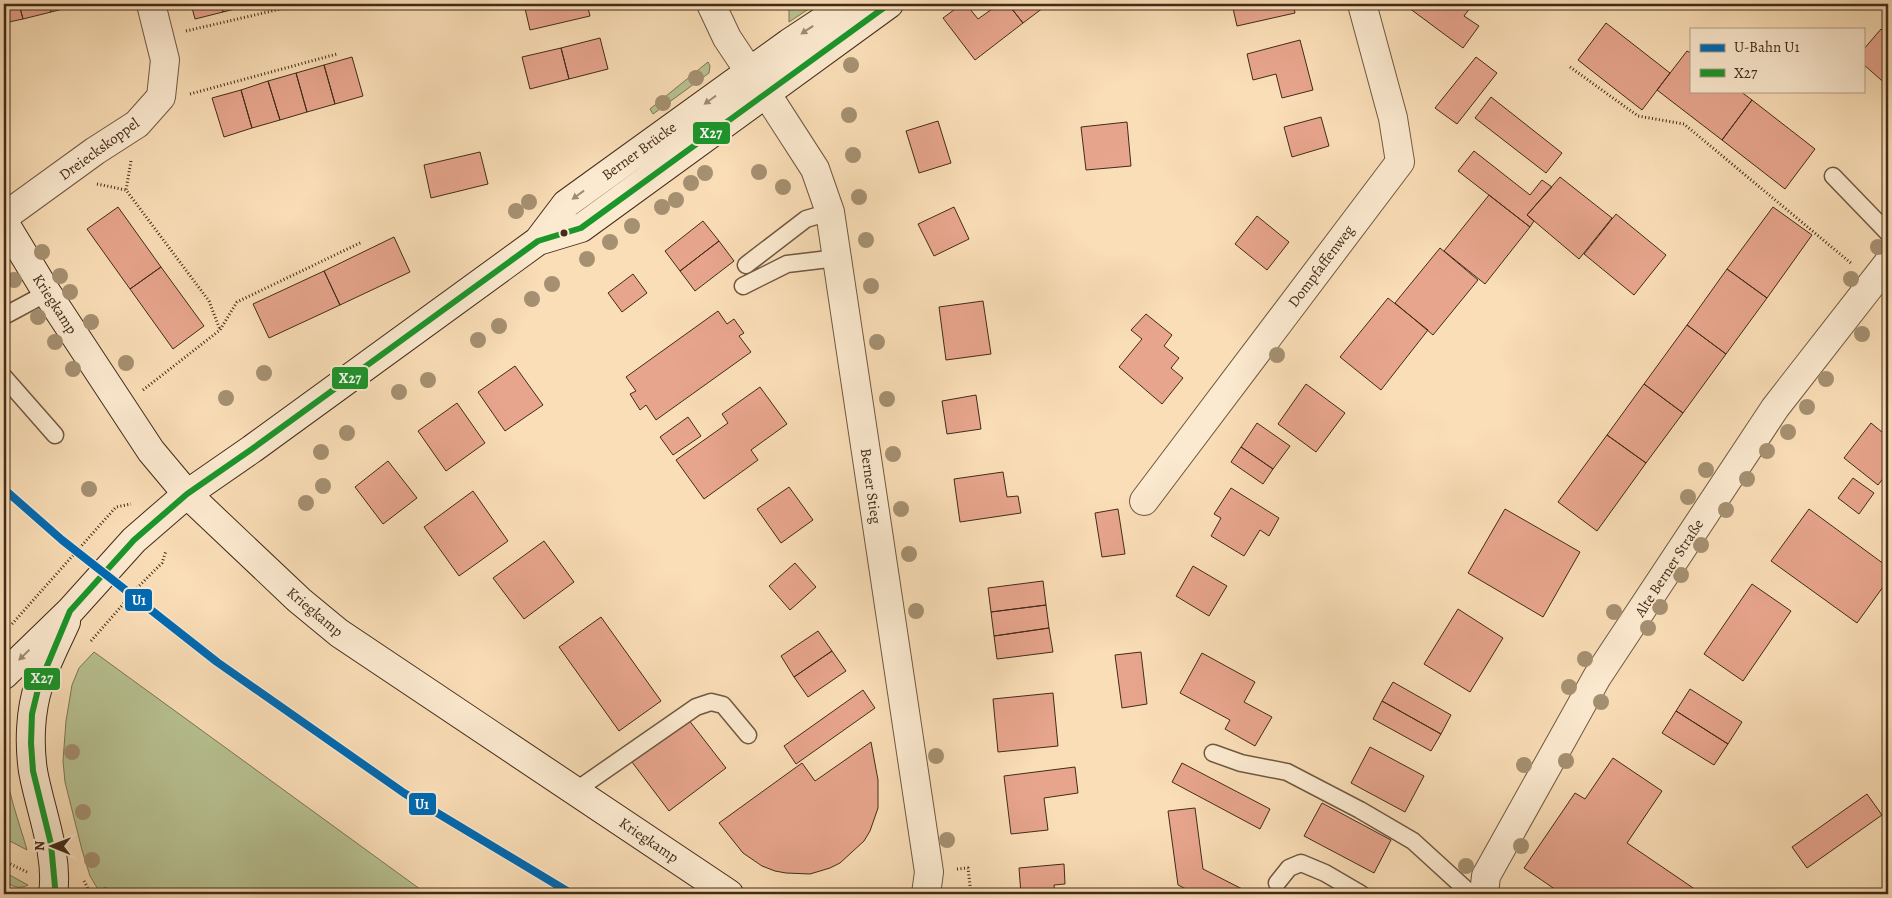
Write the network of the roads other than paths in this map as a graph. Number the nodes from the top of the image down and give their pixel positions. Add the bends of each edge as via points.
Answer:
1 (151, 4) edge
2 (711, 4) edge
3 (848, 4) edge
4 (889, 4) edge
5 (1362, 4) edge
6 (749, 71) junction
7 (766, 93) junction
8 (729, 120) junction
9 (1833, 176) dead end
10 (830, 212) junction
11 (4, 217) edge
12 (4, 222) edge
13 (1888, 233) edge
14 (538, 241) junction
15 (837, 258) junction
16 (746, 265) dead end
17 (1881, 272) edge
18 (742, 286) dead end
19 (47, 293) junction
20 (4, 316) edge
21 (4, 377) edge
22 (55, 435) dead end
23 (186, 494) junction
24 (1144, 501) dead end
25 (70, 611) junction
26 (4, 676) edge
27 (748, 735) dead end
28 (1212, 753) dead end
29 (575, 791) junction
30 (1277, 883) dead end
31 (53, 894) edge
32 (729, 894) edge
33 (926, 894) edge
34 (1361, 894) edge
35 (1471, 894) edge
36 (1484, 894) edge

1 - 11 street, Dreieckskoppel via 165,60 161,97 137,124
2 - 6 street via 727,38
3 -> 6 street, Berner Brücke
4 - 7 street, Berner Brücke
5 - 24 street, Dompfaffenweg via 1394,118 1400,162
6 - 8 street
6 -> 14 street, Berner Brücke via 566,204
7 - 8 street, Berner Brücke
7 - 10 street, Berner Stieg via 816,169
8 - 14 street, Berner Brücke via 581,228
9 - 13 lane
10 - 15 street, Berner Stieg
10 - 16 lane via 806,219
12 - 19 street, Kriegkamp
14 - 23 street, Berner Brücke
15 - 18 lane via 787,264
15 - 33 street, Berner Stieg via 929,872
17 - 36 street, Alte Berner Straße via 1775,408 1597,677 1486,876
19 - 20 lane
19 - 23 street, Kriegkamp via 144,442
21 - 22 lane
23 - 25 street, Berner Brücke via 147,527
23 - 29 street, Kriegkamp via 339,633
25 -> 26 street, Berner Brücke
25 - 31 street, Berner Brücke via 39,685 32,714 33,771 50,844
27 - 29 lane via 723,705 711,702 696,707
28 - 35 lane via 1241,764 1287,772 1360,810 1413,841
29 - 32 street, Kriegkamp
30 - 34 lane via 1288,868 1300,863

